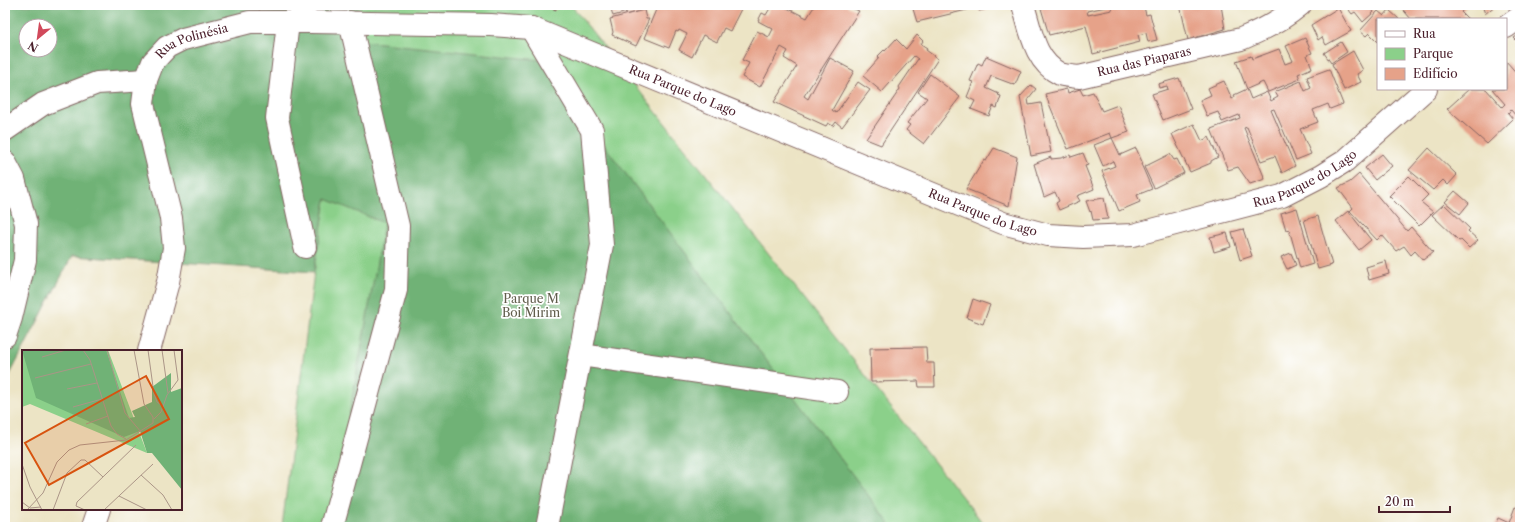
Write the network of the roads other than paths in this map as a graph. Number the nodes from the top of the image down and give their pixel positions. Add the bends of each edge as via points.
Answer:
1 (1023, 5) edge
2 (1300, 5) edge
3 (1520, 17) edge
4 (288, 22) junction
5 (350, 22) junction
6 (1507, 26) edge
7 (531, 28) junction
8 (146, 80) junction
9 (1425, 90) edge
10 (5, 130) edge
11 (5, 162) edge
12 (305, 247) dead end
13 (5, 336) edge
14 (149, 350) edge
15 (581, 355) junction
16 (837, 392) dead end
17 (99, 510) edge
18 (93, 527) edge
19 (332, 527) edge
20 (547, 527) edge

1 - 2 street, Rua das Piaparas via 1038,53 1048,66 1062,75 1079,77 1242,39 1283,19
3 - 6 street
4 - 5 street, Rua Polinésia
4 - 8 street, Rua Polinésia via 250,22 183,39 167,47 153,62
4 - 12 street via 277,118
5 - 7 street, Rua Polinésia
5 - 19 street via 398,226 396,290
7 - 9 street, Rua Parque do Lago via 1003,223 1048,235 1133,235 1282,196 1345,160
7 - 15 street via 592,130 602,245
8 - 10 street via 97,83 43,104
8 - 14 street, Rua Polinésia via 143,104 171,218 174,248 168,282
11 - 13 street via 14,179 26,224 25,260
15 - 16 street
15 - 20 street
17 - 18 street

